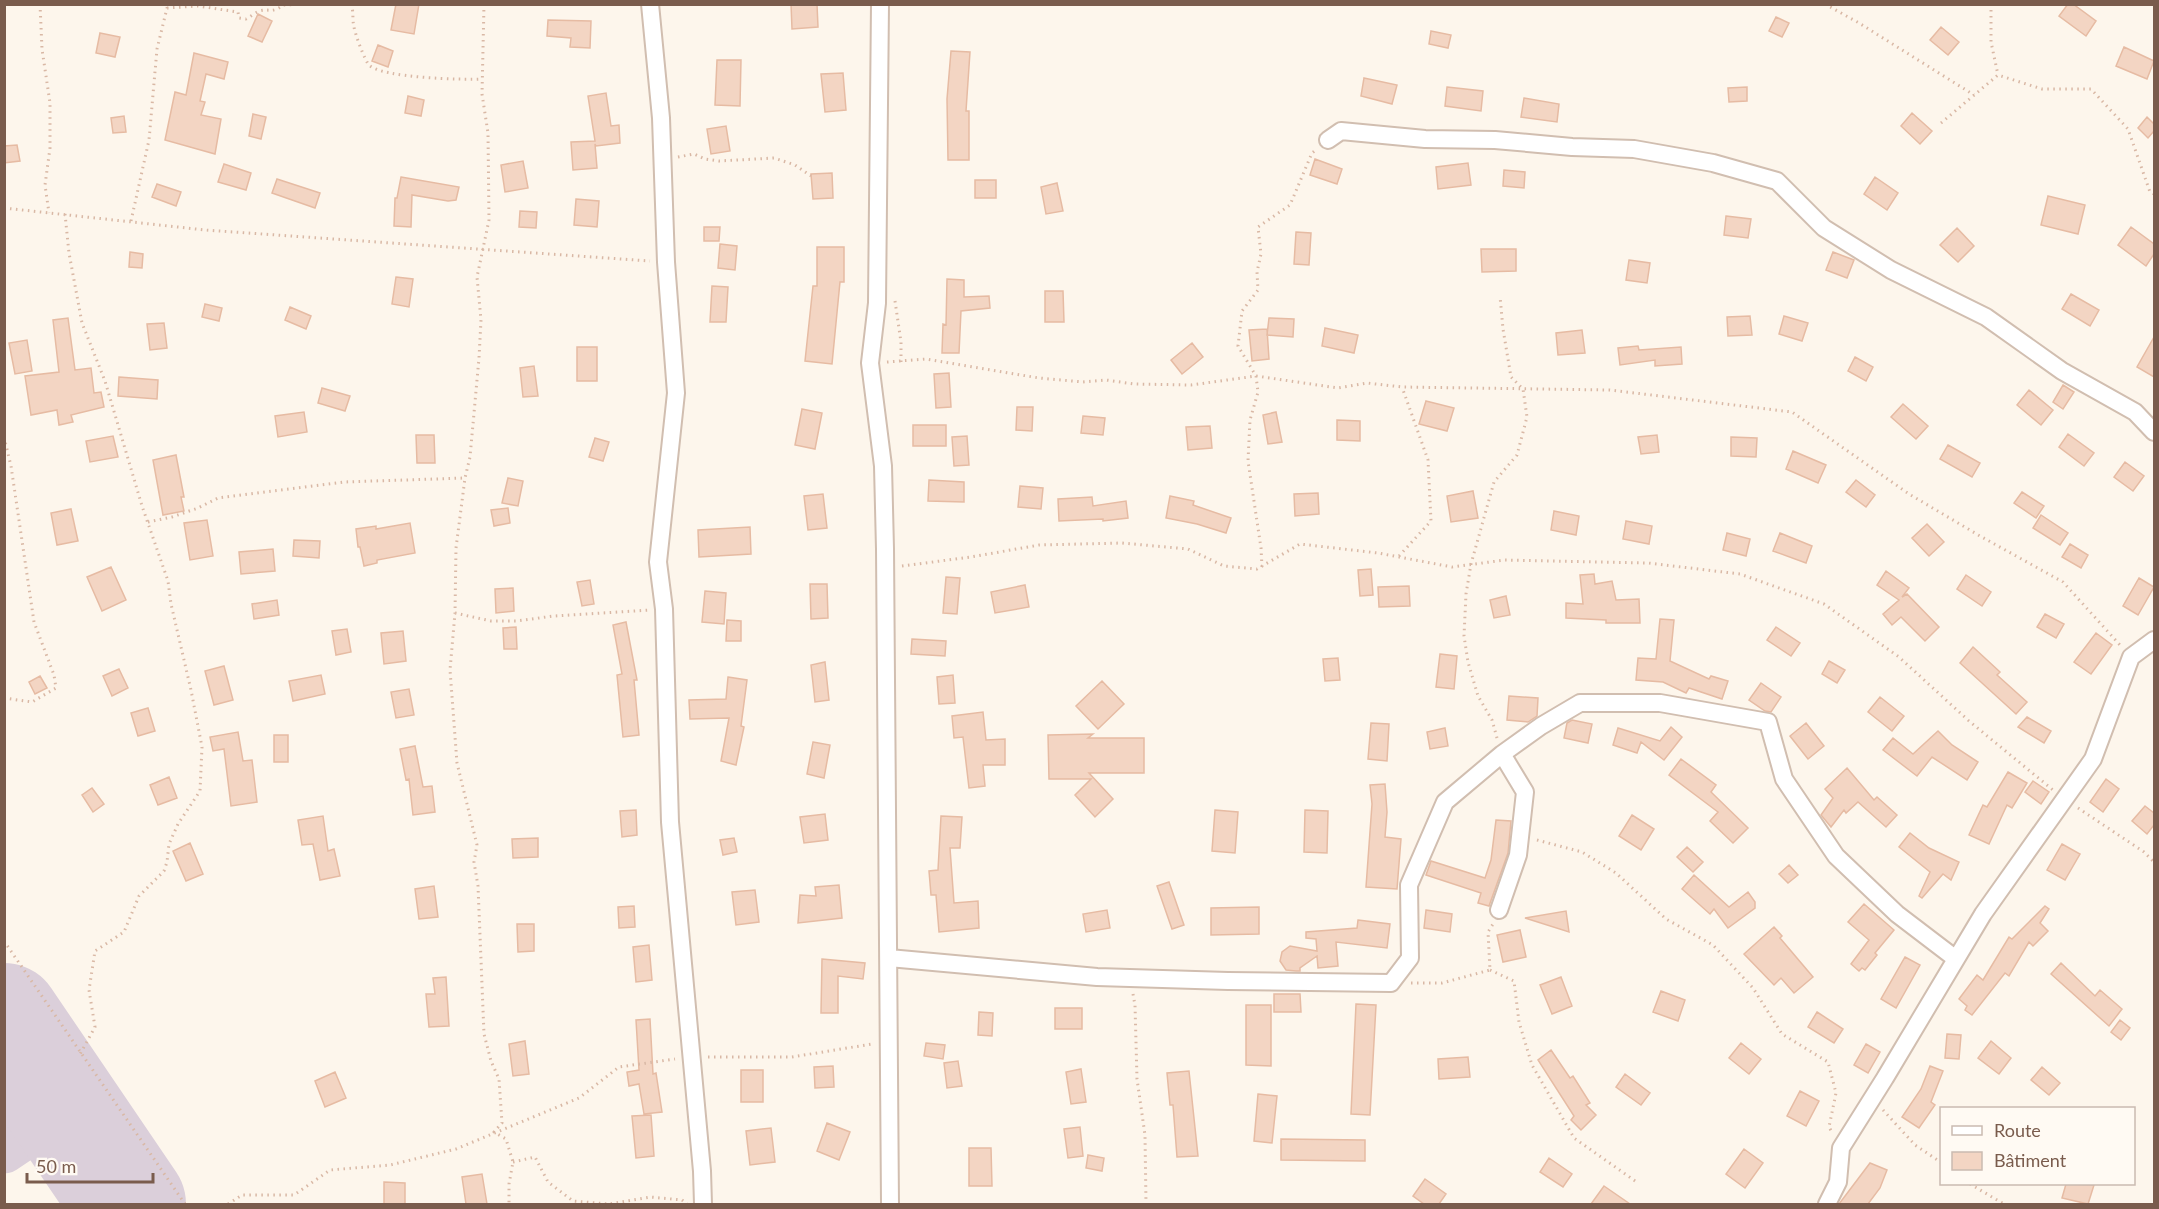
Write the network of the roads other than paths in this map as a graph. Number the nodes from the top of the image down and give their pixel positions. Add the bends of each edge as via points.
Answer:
1 (650, 4) edge
2 (880, 4) edge
3 (1328, 141) road end
4 (2154, 432) edge
5 (2154, 640) edge
6 (1502, 754) junction
7 (1499, 910) road end
8 (889, 958) junction
9 (1956, 959) junction
10 (703, 1204) edge
11 (890, 1204) edge
12 (1827, 1204) edge

1 - 10 street via 661,118 676,393 658,562 664,609 670,822
2 - 8 street via 877,287 870,363 882,466
3 - 4 street via 1341,131 1634,149 1713,163 1777,181 1824,228 1891,270 1986,317 2062,371 2135,412
5 - 9 street via 2131,657 2093,759
6 - 7 street via 1525,792 1518,855
6 - 8 street via 1445,802 1409,885 1410,958 1391,983 1097,977
6 - 9 street via 1580,703 1660,703 1768,722 1784,779 1836,856 1897,914
8 - 11 street
9 - 12 street via 1840,1148 1838,1182

